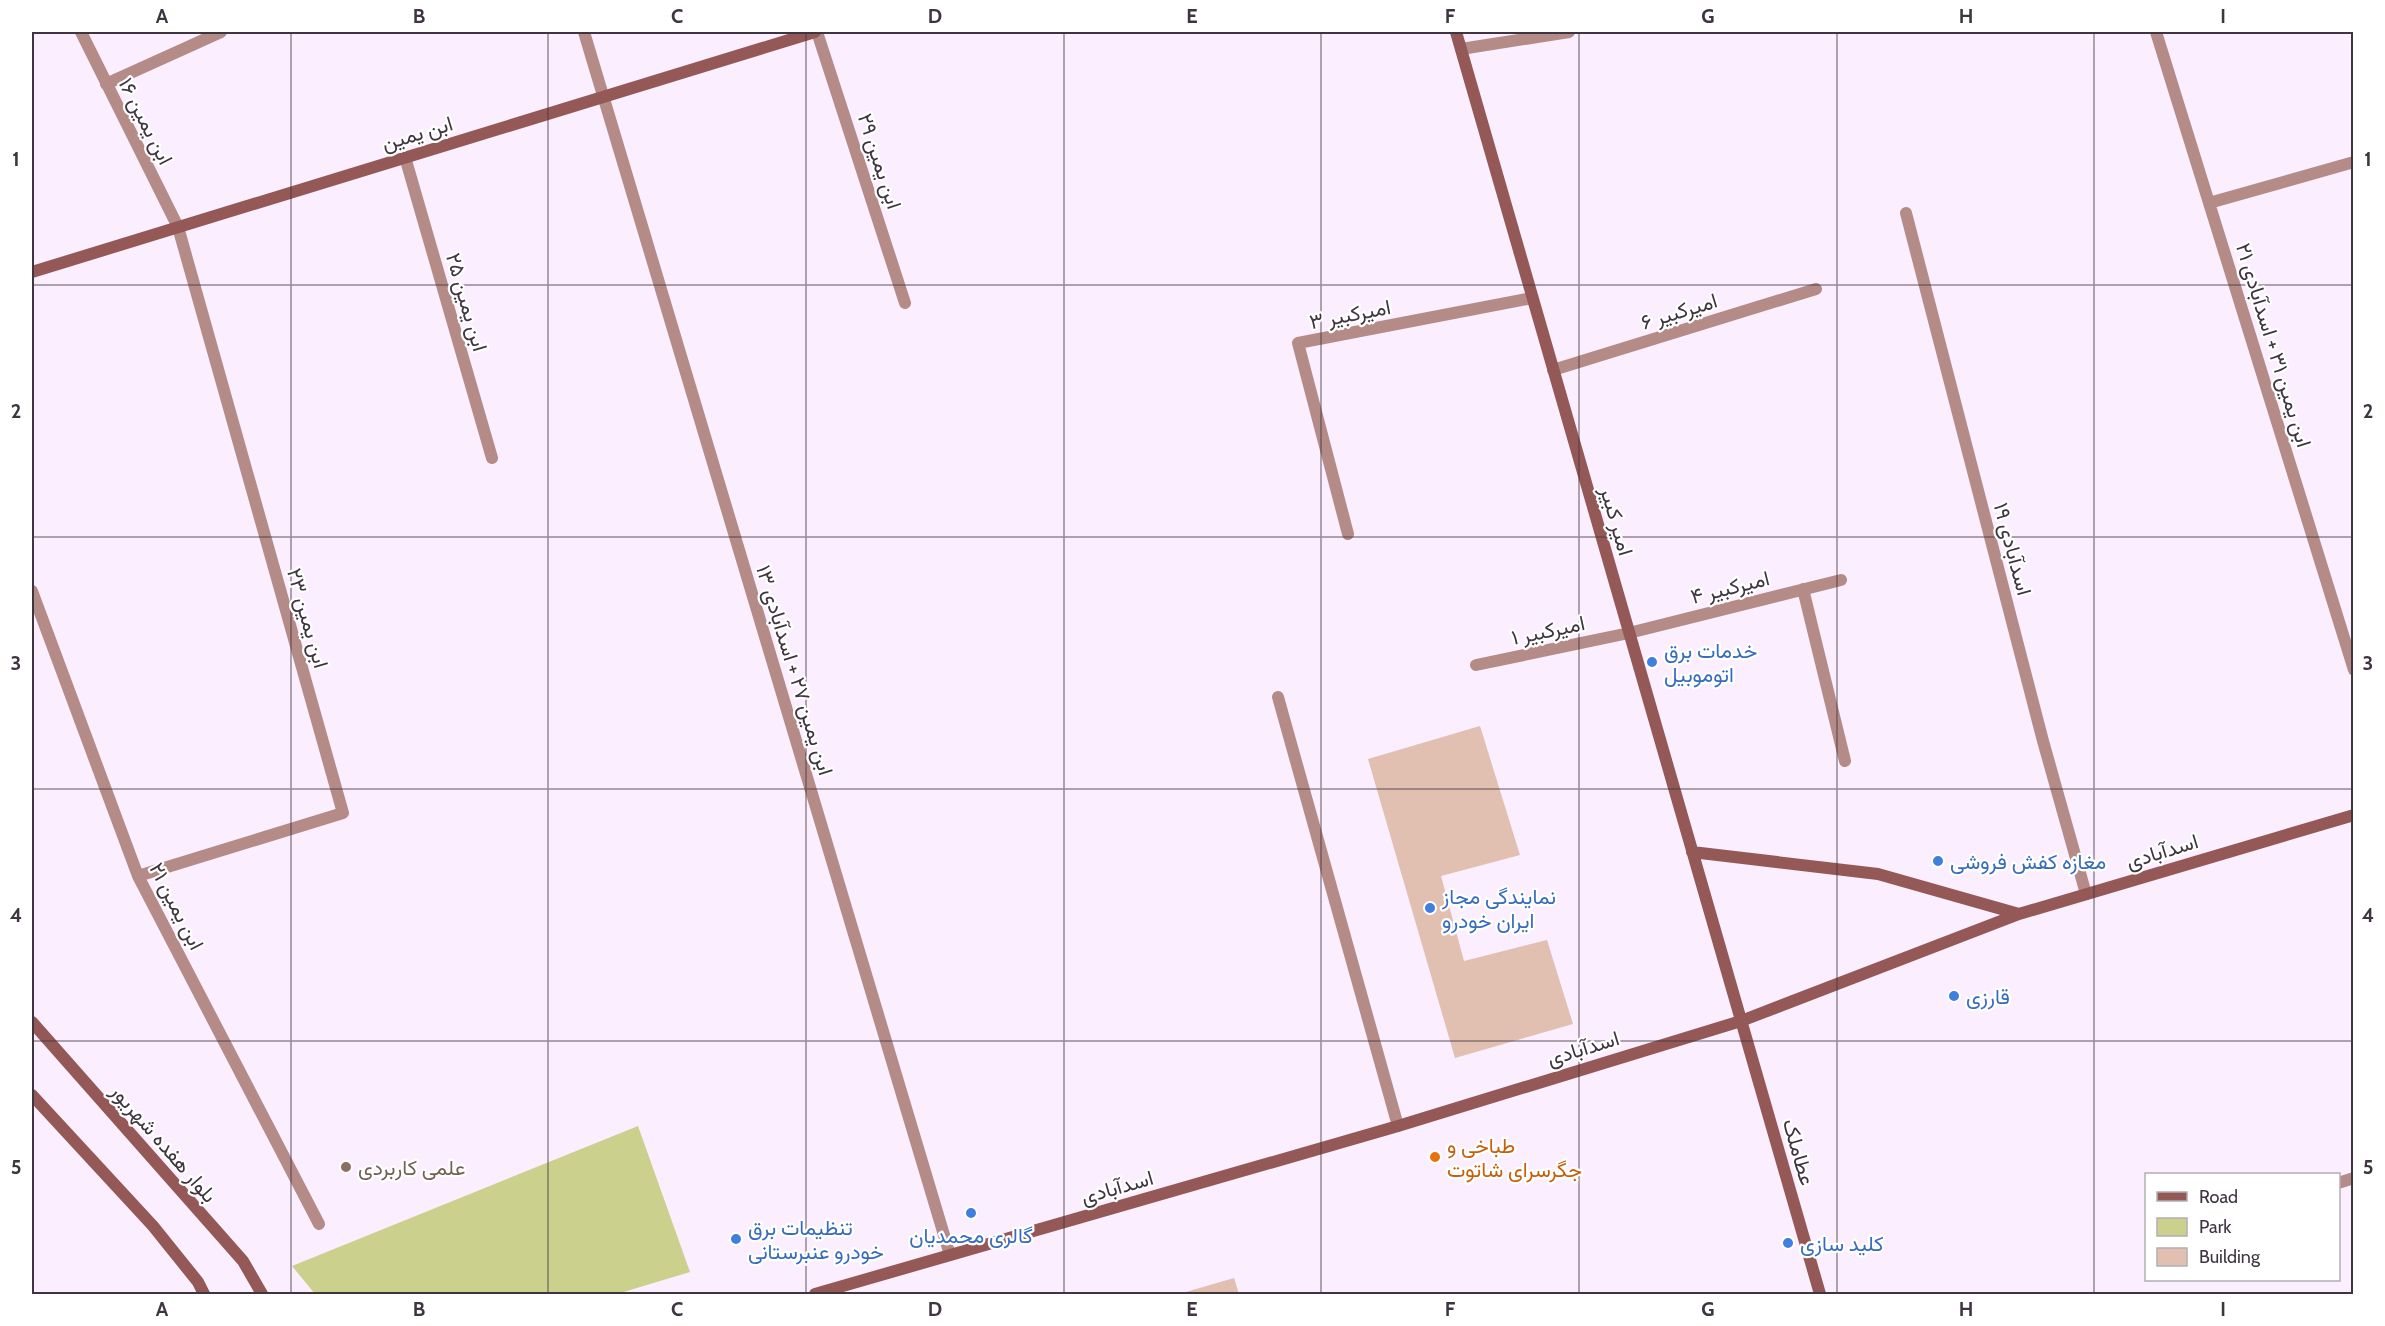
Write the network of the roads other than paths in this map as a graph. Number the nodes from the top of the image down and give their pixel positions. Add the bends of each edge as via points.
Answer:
1 (81, 32) edge
2 (221, 32) edge
3 (584, 32) edge
4 (816, 32) edge
5 (1456, 32) edge
6 (1569, 32) edge
7 (2156, 32) edge
8 (1461, 49) junction
9 (106, 84) junction
10 (603, 96) junction
11 (405, 158) junction
12 (2354, 162) edge
13 (2209, 203) junction
14 (1905, 213) dead end
15 (178, 227) junction
16 (32, 272) edge
17 (1816, 289) dead end
18 (1532, 298) junction
19 (905, 303) dead end
20 (1553, 370) junction
21 (492, 458) dead end
22 (1348, 534) dead end
23 (1840, 580) dead end
24 (1803, 589) junction
25 (32, 591) edge
26 (1629, 633) junction
27 (1476, 665) dead end
28 (2354, 670) edge
29 (1278, 697) dead end
30 (1845, 761) dead end
31 (2354, 815) edge
32 (1692, 852) junction
33 (138, 876) junction
34 (2086, 894) junction
35 (2019, 914) junction
36 (1741, 1021) junction
37 (32, 1022) edge
38 (32, 1095) edge
39 (1398, 1125) junction
40 (319, 1224) dead end
41 (950, 1255) junction
42 (204, 1294) edge
43 (262, 1294) edge
44 (815, 1294) edge
45 (1820, 1294) edge

1 - 9 street, ابن یمین ۱۶
2 - 9 street
3 - 10 street, ابن یمین ۲۷ + اسدآبادی ۱۳
4 - 10 main road, ابن یمین
4 - 19 street, ابن یمین ۲۹
5 - 8 main road, امیر کبیر
6 - 8 street
7 - 13 street, ابن یمین ۳۱ + اسدآبادی ۲۱
8 - 18 main road, امیر کبیر
9 - 15 street, ابن یمین ۱۶
10 - 11 main road, ابن یمین
10 - 41 street, ابن یمین ۲۷ + اسدآبادی ۱۳
11 - 15 main road, ابن یمین
11 - 21 street, ابن یمین ۲۵
12 - 13 street
13 - 28 street, ابن یمین ۳۱ + اسدآبادی ۲۱
14 - 34 street, اسدآبادی ۱۹
15 - 16 main road, ابن یمین
15 - 33 street, ابن یمین ۲۳ via 343,813
17 - 20 street, امیرکبیر ۶
18 - 20 main road, امیر کبیر
18 - 22 street, امیرکبیر ۳ via 1298,343
20 - 26 main road, امیر کبیر
23 - 24 street, امیرکبیر ۴
24 - 26 street, امیرکبیر ۴
24 - 30 street
25 - 33 street, ابن یمین ۲۱
26 - 27 street, امیرکبیر ۱
26 - 32 main road, امیر کبیر
29 - 39 street
31 - 34 main road, اسدآبادی
32 - 35 main road via 1878,874
32 - 36 main road, امیر کبیر
33 - 40 street, ابن یمین ۲۱
34 - 35 main road, اسدآبادی
35 - 36 main road, اسدآبادی
36 - 39 main road, اسدآبادی
36 - 45 main road, عطاملک
37 - 43 main road, بلوار هفده شهریور via 243,1261
38 - 42 main road via 153,1226
39 - 41 main road, اسدآبادی
41 - 44 main road, اسدآبادی

